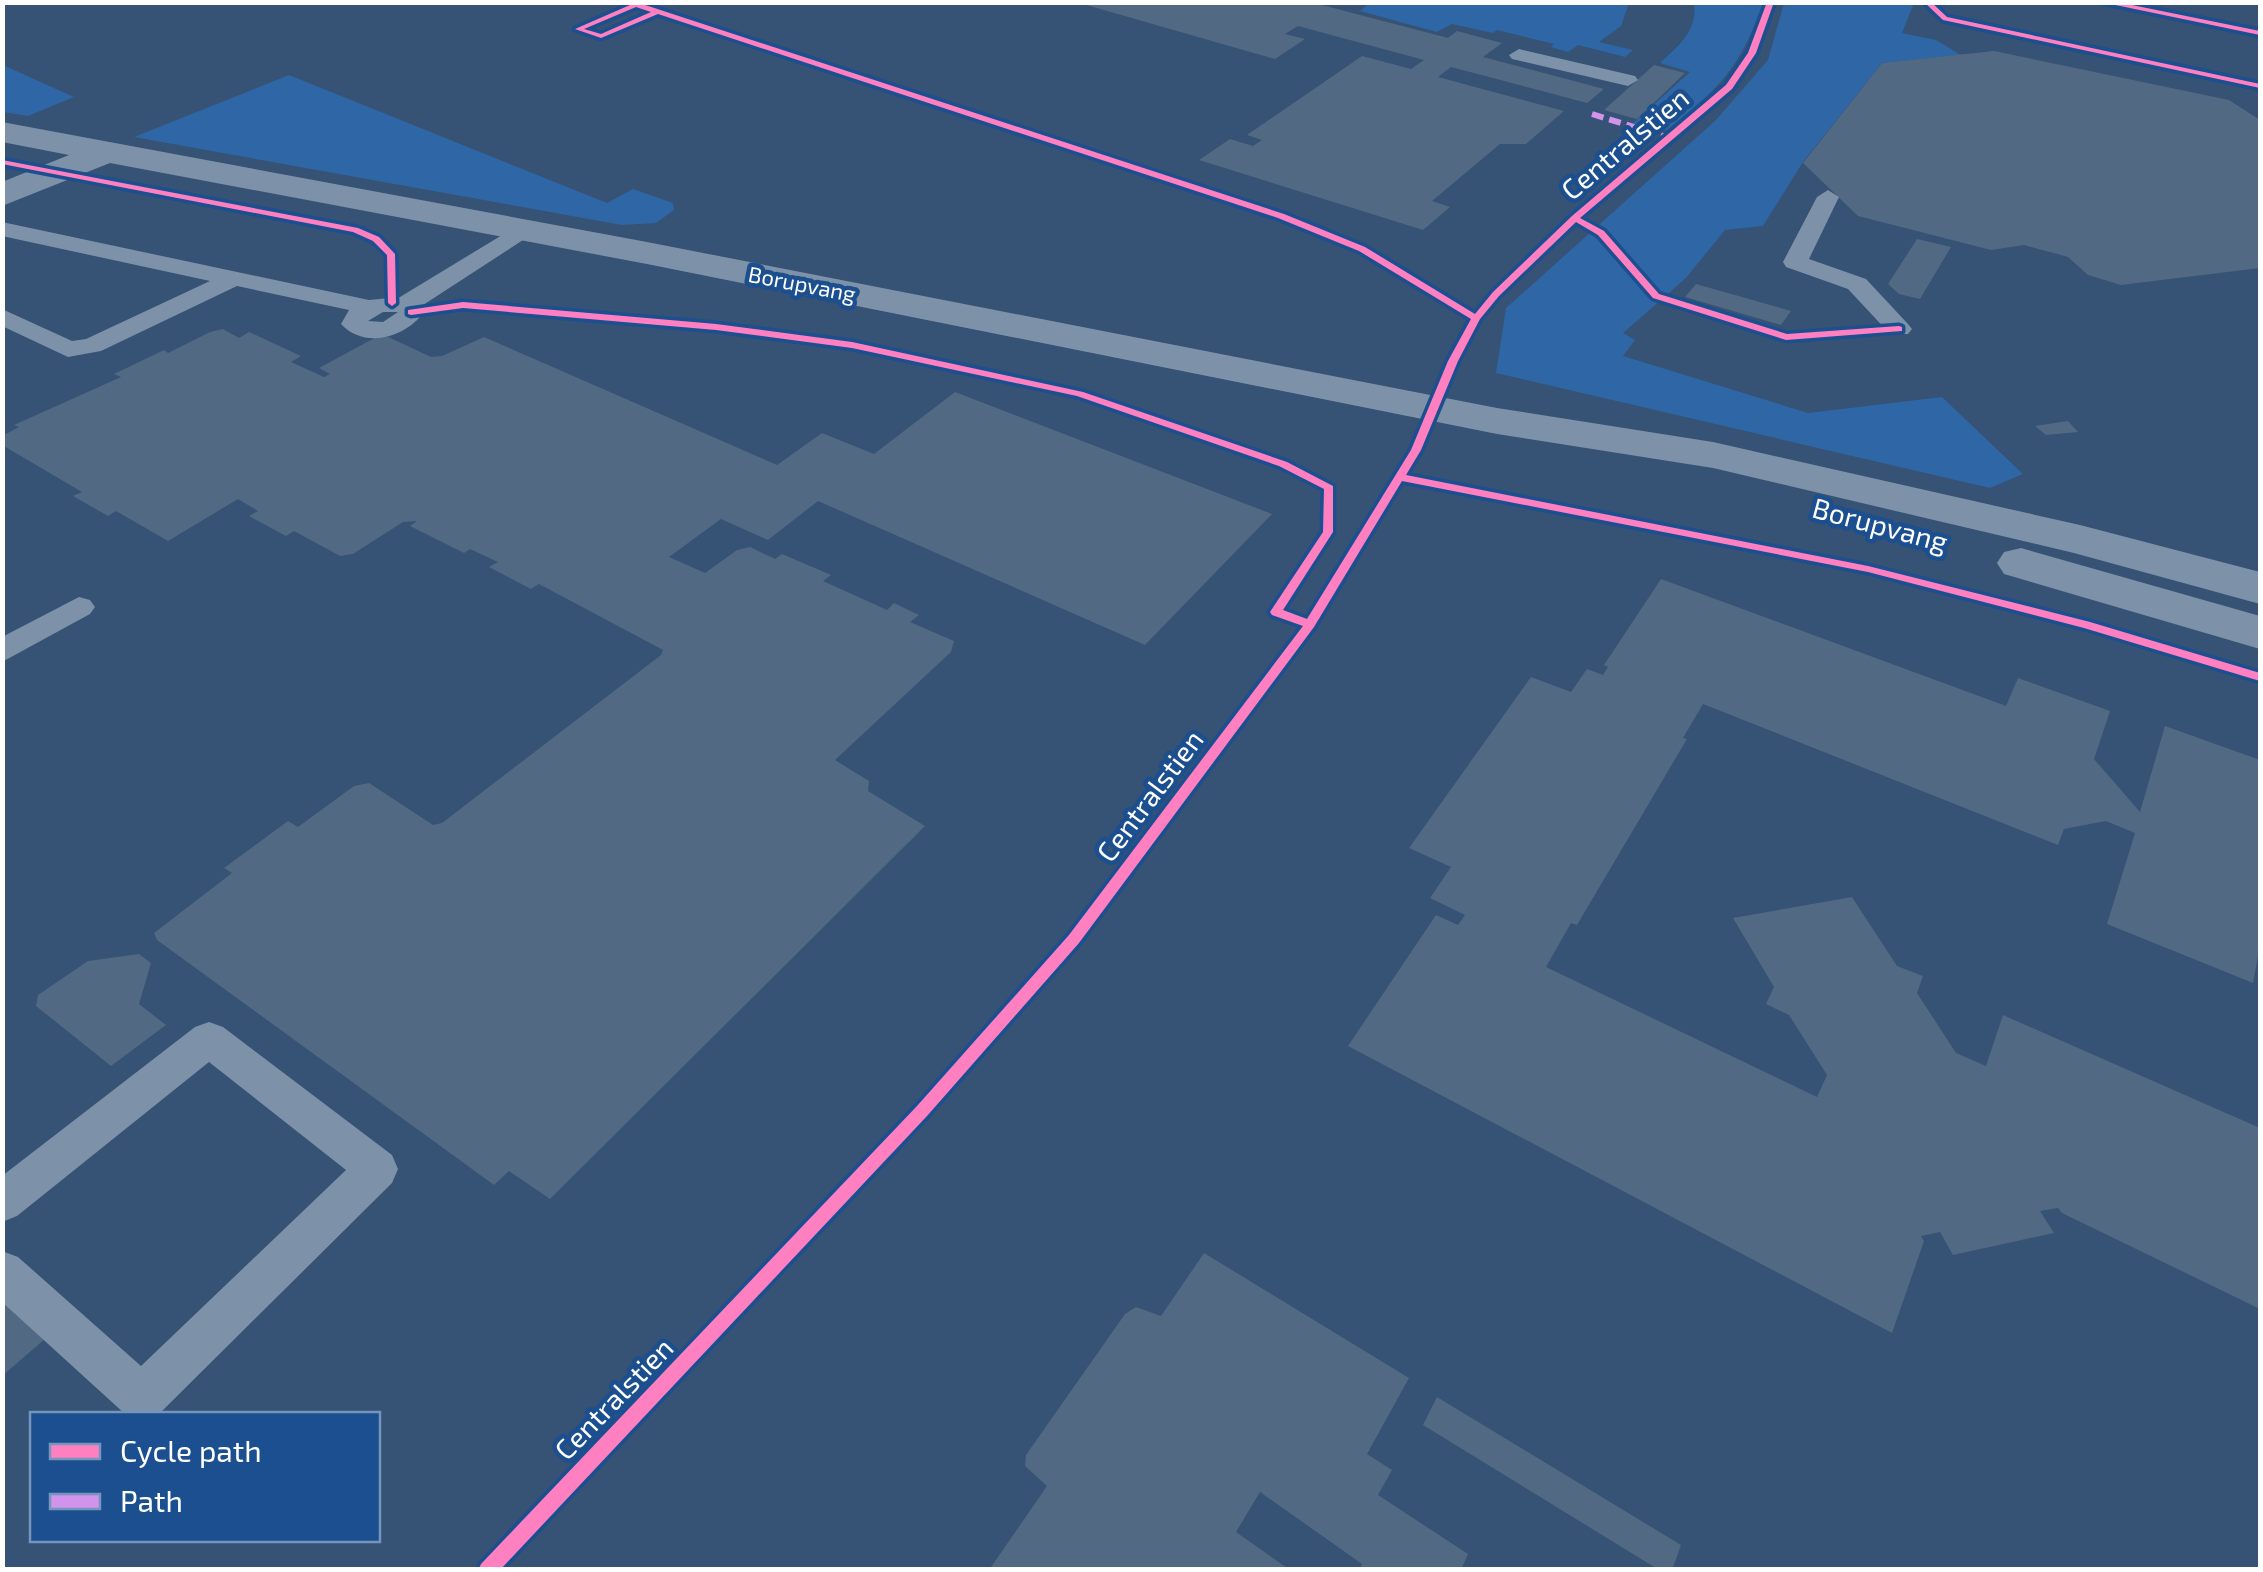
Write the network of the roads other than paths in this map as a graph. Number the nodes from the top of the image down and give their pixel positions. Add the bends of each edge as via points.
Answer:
1 (1519, 54) dead end
2 (1628, 80) dead end
3 (2, 132) edge
4 (106, 152) junction
5 (2, 195) edge
6 (1828, 197) dead end
7 (15, 231) edge
8 (525, 231) junction
9 (2, 245) edge
10 (237, 277) junction
11 (2, 316) edge
12 (1899, 329) dead end
13 (1498, 421) junction
14 (2260, 588) edge
15 (79, 606) dead end
16 (2260, 633) edge
17 (2, 651) edge
18 (2, 1202) edge
19 (2, 1272) edge

1 - 2 lane
3 - 4 street, Borupvang
4 - 5 street
4 - 8 street, Borupvang
6 - 12 lane via 1796,262 1856,284
7 - 9 lane
7 - 10 lane
8 - 10 lane via 405,305 369,307
8 - 13 street, Borupvang
10 - 11 lane via 92,346 68,349
13 - 14 street, Borupvang via 1713,455
13 - 16 street, Borupvang
15 - 17 lane
18 - 19 lane via 209,1039 377,1168 142,1398

